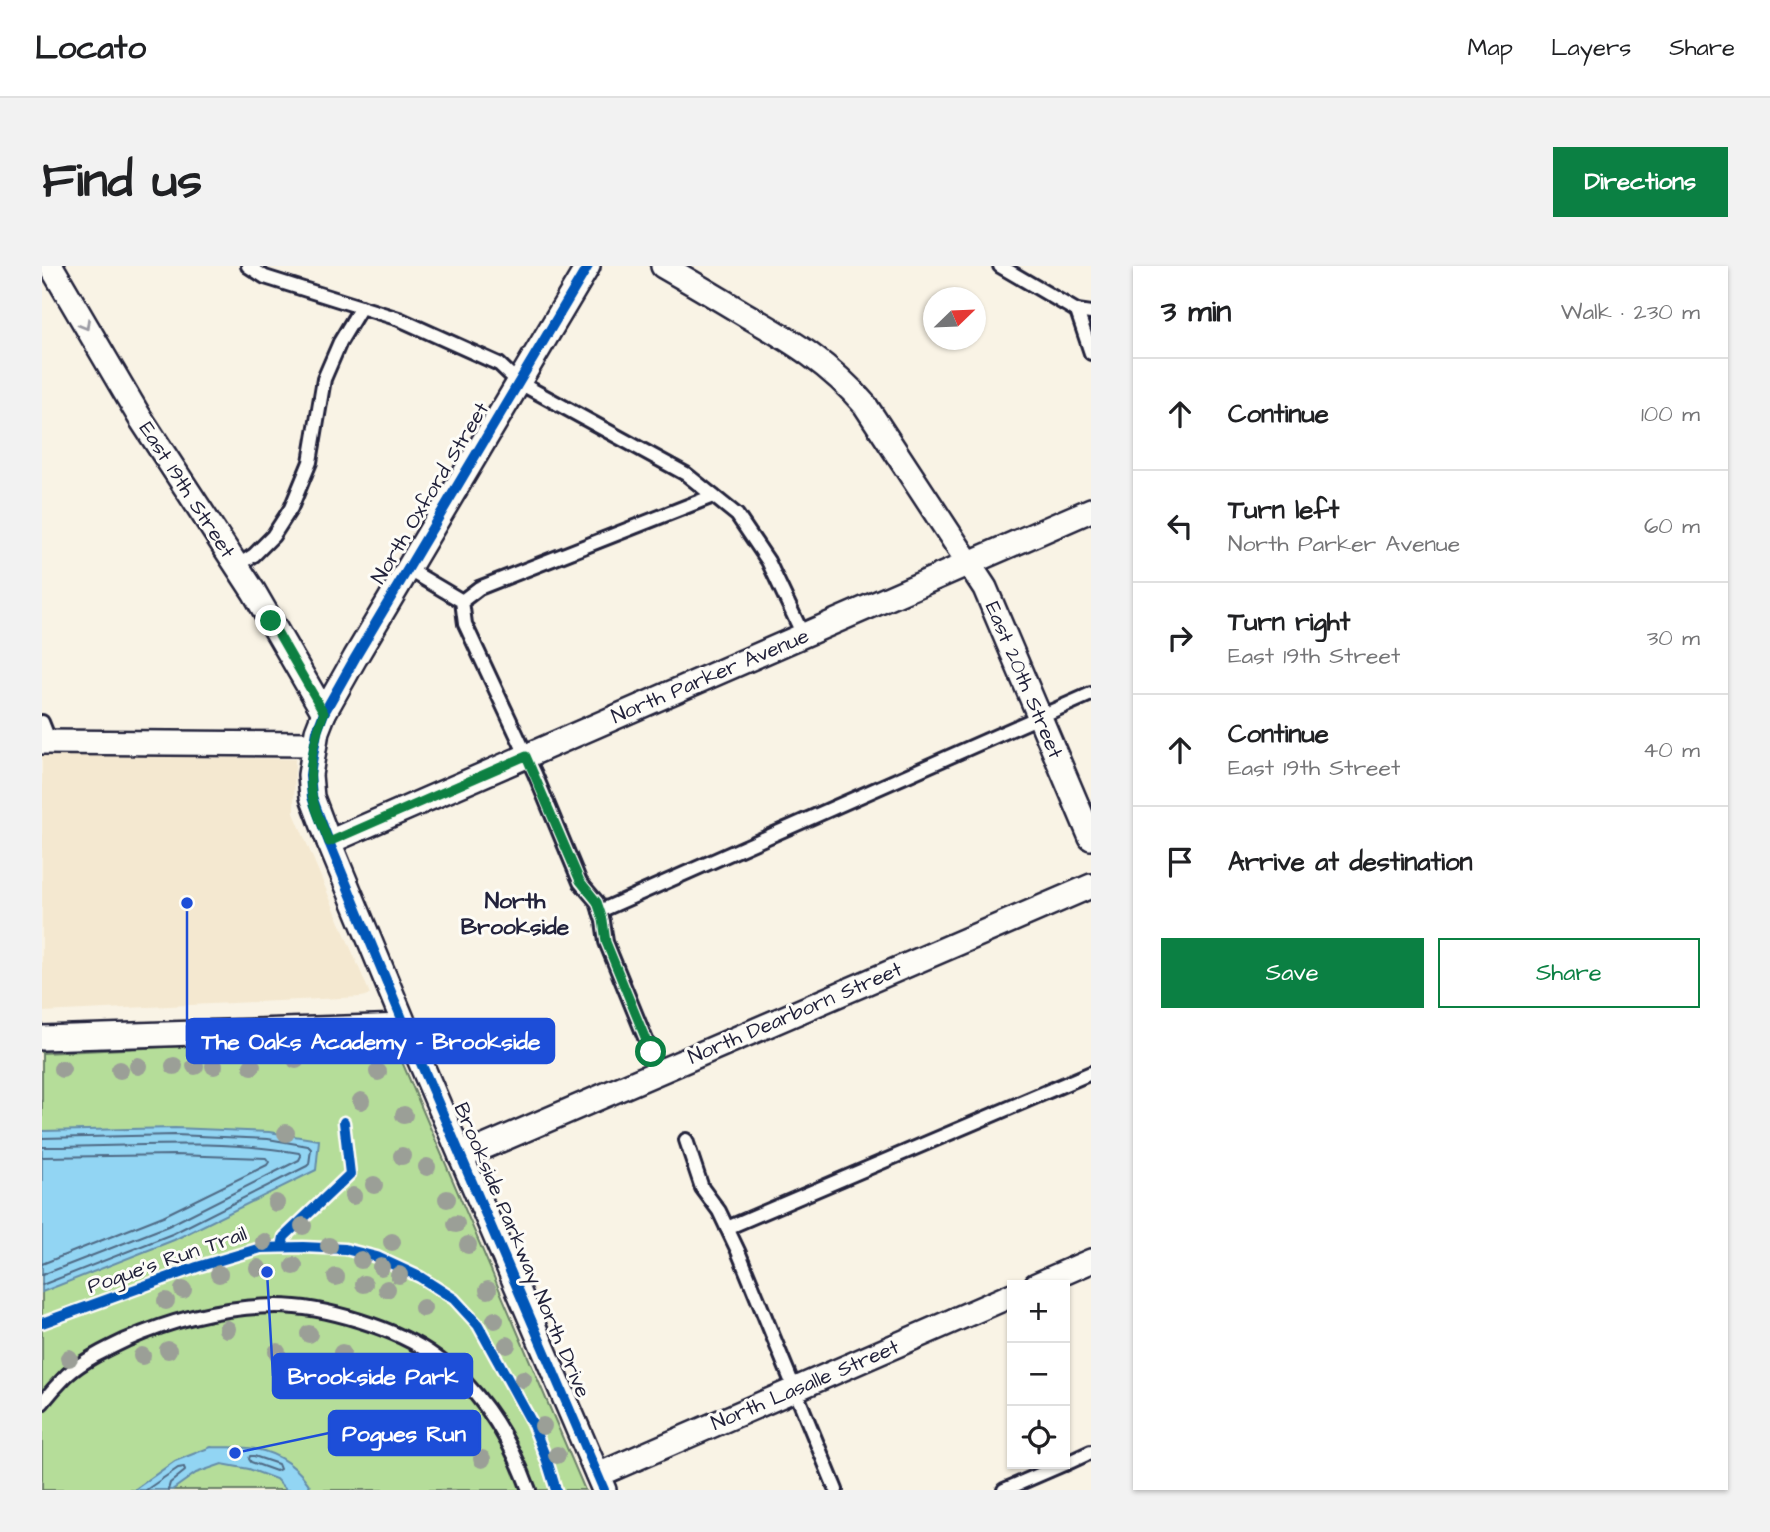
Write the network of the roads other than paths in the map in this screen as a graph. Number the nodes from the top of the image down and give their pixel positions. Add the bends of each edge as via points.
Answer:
1 (51, 266) edge
2 (248, 266) edge
3 (588, 266) edge
4 (663, 266) edge
5 (1000, 266) edge
6 (361, 307) junction
7 (1077, 311) junction
8 (1091, 313) edge
9 (1091, 353) edge
10 (519, 383) junction
11 (713, 496) junction
12 (1091, 510) edge
13 (969, 563) junction
14 (237, 566) junction
15 (408, 569) junction
16 (462, 601) junction
17 (803, 635) junction
18 (1091, 694) edge
19 (324, 713) junction
20 (1040, 717) junction
21 (45, 735) edge
22 (314, 744) junction
23 (526, 756) junction
24 (1091, 838) edge
25 (329, 842) junction
26 (1091, 886) edge
27 (600, 911) junction
28 (405, 1026) junction
29 (42, 1038) edge
30 (659, 1072) junction
31 (1091, 1073) edge
32 (686, 1140) dead end
33 (461, 1157) junction
34 (727, 1228) junction
35 (1091, 1261) edge
36 (1047, 1280) edge
37 (1007, 1297) edge
38 (795, 1389) junction
39 (42, 1403) edge
40 (1091, 1452) edge
41 (1070, 1462) edge
42 (1053, 1469) edge
43 (601, 1482) edge
44 (529, 1490) edge
45 (836, 1490) edge
46 (1004, 1490) edge

1 -> 14 street, East 19th Street via 139,416
2 - 6 lane via 265,278
3 - 10 street, North Oxford Street
4 - 13 street, East 20th Street via 795,343 844,382 877,422
5 - 7 lane
6 - 10 lane via 399,318 499,364
6 - 14 lane via 324,379 310,462 292,508 273,536
7 - 8 lane
7 - 9 lane
10 - 11 lane via 686,474
10 - 15 street, North Oxford Street
11 - 16 lane via 480,588
11 - 17 lane via 737,515 752,535
12 - 13 street, North Parker Avenue
13 - 17 street, North Parker Avenue
13 - 20 street, East 20th Street via 985,588
14 - 19 street, East 19th Street
15 - 16 lane
15 - 19 street, North Oxford Street
16 - 23 lane via 465,624
17 - 23 street, North Parker Avenue
18 - 20 lane
19 - 22 street, North Oxford Street
20 - 24 street, East 20th Street
20 - 27 lane
21 - 22 street
22 - 25 street via 312,797
23 - 25 street, North Parker Avenue
23 - 27 lane via 580,881
25 - 28 street
26 - 30 street, North Dearborn Street
27 - 30 lane via 606,942
28 - 29 street
28 - 33 street, Brookside Parkway North Drive
30 - 33 street, North Dearborn Street
31 - 34 lane
32 - 34 lane via 702,1188
33 - 43 street, Brookside Parkway North Drive
34 - 38 lane
35 - 36 street
37 - 38 street, North Lasalle Street
38 - 43 street, North Lasalle Street
38 - 45 lane
39 - 44 lane via 89,1359 139,1334 211,1313 292,1307 355,1319 435,1356 494,1416
40 - 41 lane
42 - 46 lane

